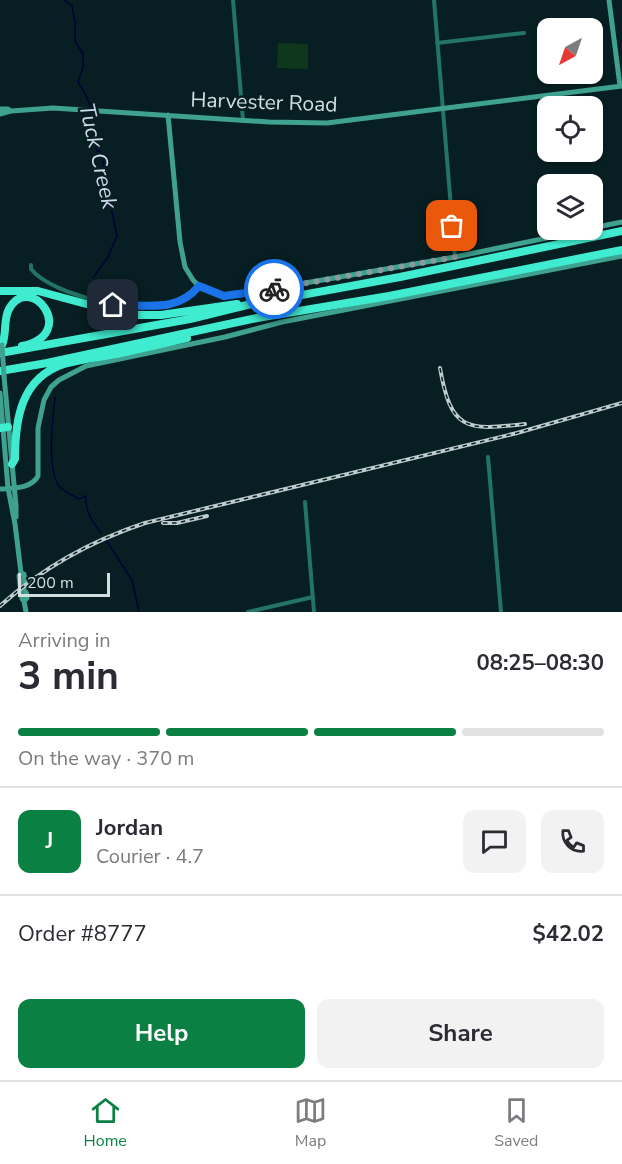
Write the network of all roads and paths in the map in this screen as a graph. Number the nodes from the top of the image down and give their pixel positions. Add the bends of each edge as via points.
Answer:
1 (233, 0) edge
2 (434, 0) edge
3 (609, 0) edge
4 (524, 33) dead end
5 (437, 43) junction
6 (621, 86) edge
7 (0, 109) edge
8 (443, 109) junction
9 (11, 111) junction
10 (0, 114) edge
11 (168, 115) junction
12 (243, 120) junction
13 (622, 222) edge
14 (603, 226) edge
15 (622, 231) edge
16 (537, 240) edge
17 (622, 250) edge
18 (622, 256) edge
19 (455, 257) junction
20 (31, 265) dead end
21 (199, 286) junction
22 (0, 291) edge
23 (247, 305) junction
24 (257, 318) junction
25 (0, 330) edge
26 (0, 350) edge
27 (1, 373) edge
28 (0, 393) edge
29 (4, 428) edge
30 (488, 457) dead end
31 (12, 464) junction
32 (11, 488) junction
33 (0, 489) edge
34 (305, 502) dead end
35 (313, 597) junction
36 (26, 612) edge
37 (248, 612) edge
38 (314, 612) edge
39 (501, 612) edge

1 - 12 street
2 - 5 street
3 - 6 street
4 - 5 street
5 - 8 street
6 - 8 street, Harvester Road
7 - 9 street, Harvester Road
8 - 12 street, Harvester Road via 327,123
8 - 19 street
9 - 10 street, Harvester Road
9 - 11 street, Harvester Road via 53,108
11 - 12 street, Harvester Road
11 - 21 street via 181,251 185,267
13 - 14 street
15 - 23 highway
16 - 19 street
17 - 24 highway
18 - 32 street via 282,322 86,366 51,387 40,413 38,476 33,483
19 - 21 street via 241,294 218,294
20 - 21 street via 35,275 52,286 113,305 180,302
22 - 23 highway via 38,291 128,315
23 - 26 highway via 190,319
24 - 27 highway
24 - 31 highway via 140,349 64,364 46,373 22,402
25 - 26 street
26 - 26 highway via 12,304 24,298 42,302 50,319 44,334 31,343
26 - 27 street, bridge
27 - 29 street
28 - 29 street
29 - 31 street
29 - 32 street
30 - 39 street
31 - 32 street
32 - 33 street
32 - 36 street
34 - 35 street
35 - 37 street
35 - 38 street

